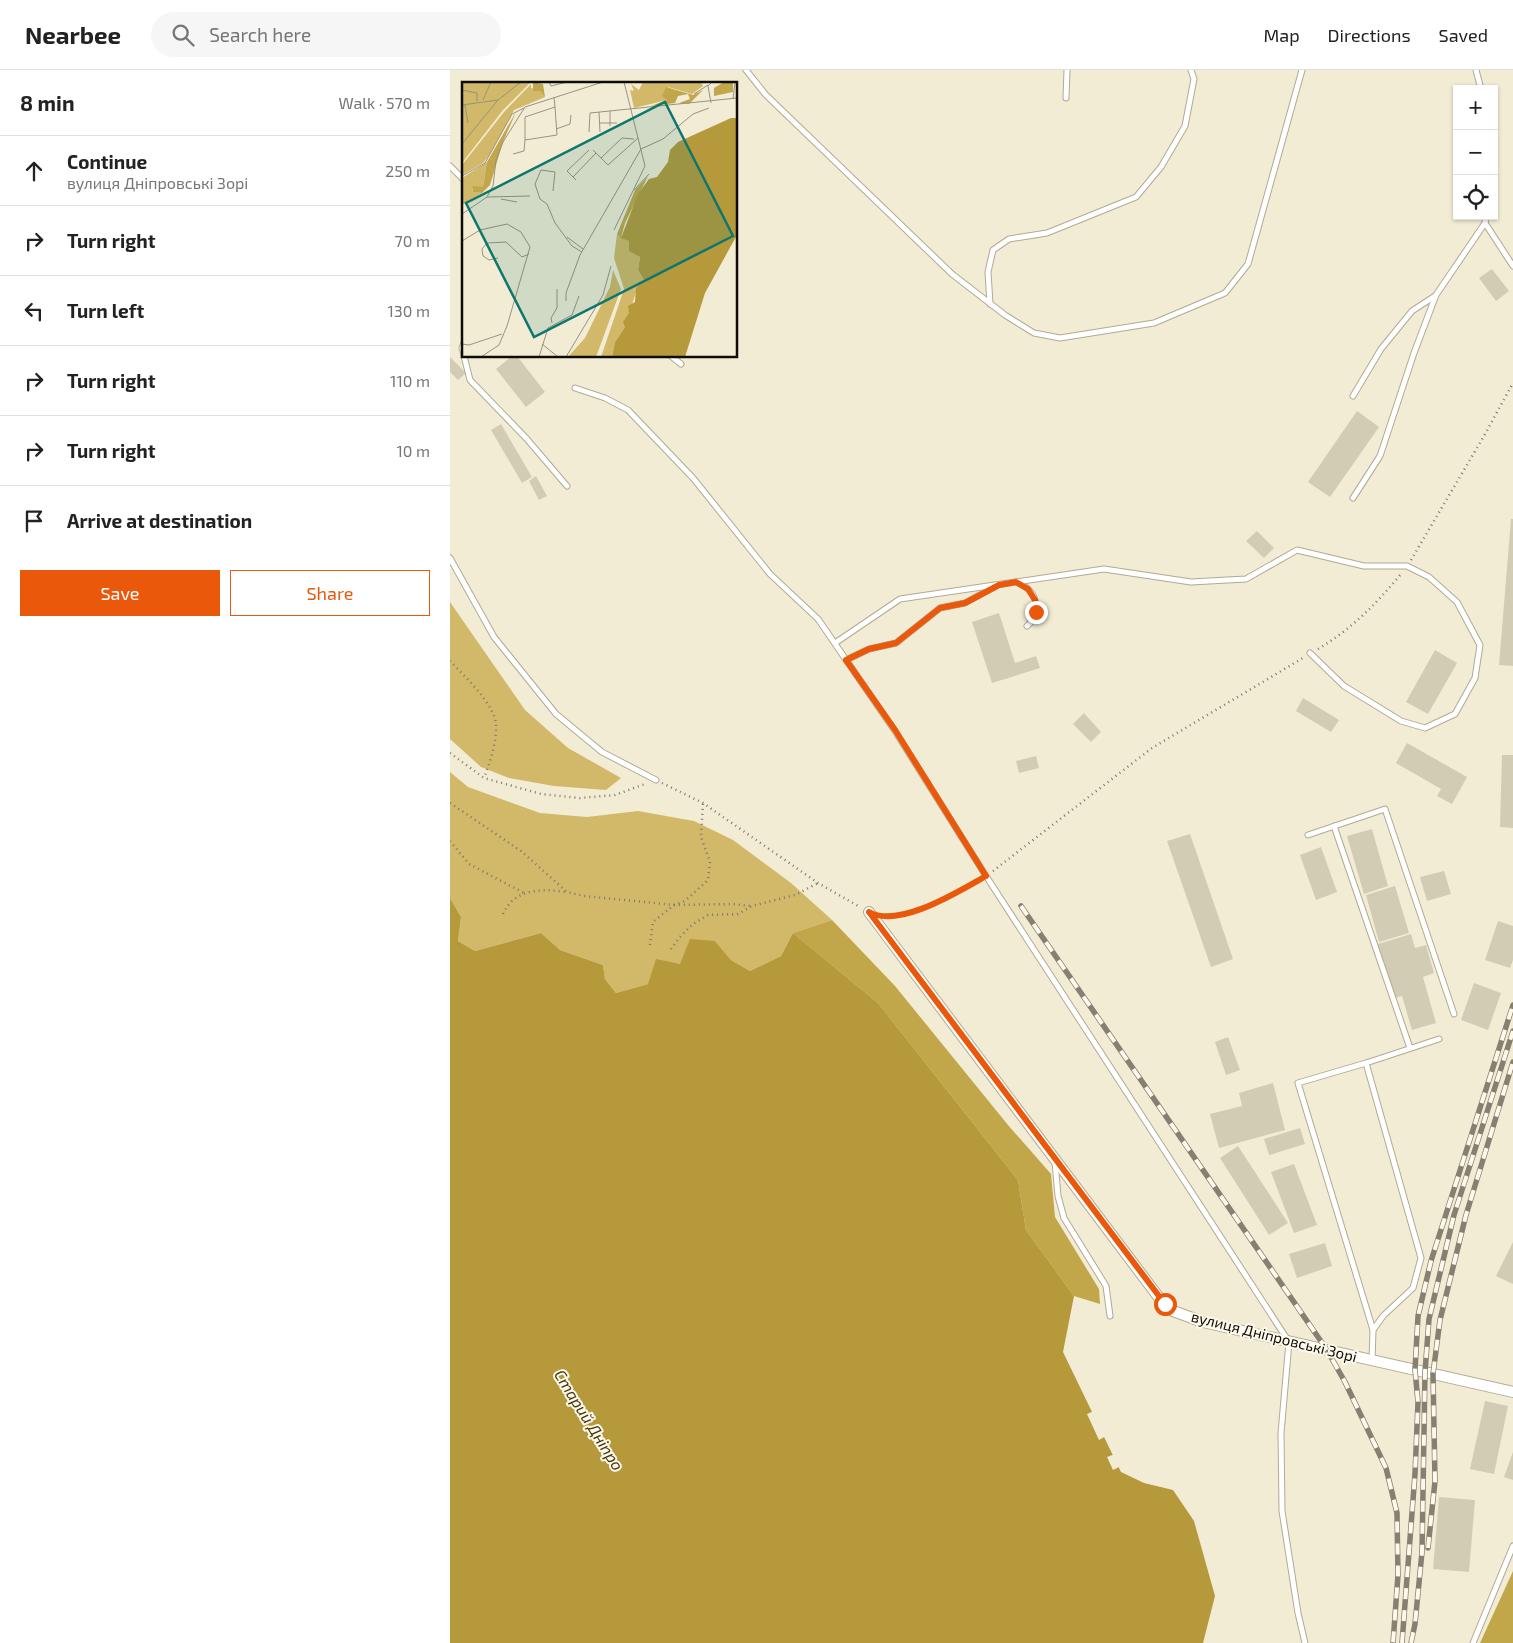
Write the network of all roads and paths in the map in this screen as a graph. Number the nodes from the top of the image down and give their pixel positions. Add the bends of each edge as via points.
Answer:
1 (746, 70) edge
2 (1067, 70) edge
3 (1191, 70) edge
4 (1302, 70) edge
5 (1476, 70) edge
6 (1480, 85) edge
7 (1066, 98) dead end
8 (450, 166) edge
9 (462, 178) edge
10 (1485, 220) edge
11 (1485, 223) junction
12 (1513, 266) edge
13 (1436, 295) junction
14 (990, 304) junction
15 (465, 358) edge
16 (674, 358) edge
17 (681, 364) dead end
18 (1513, 383) edge
19 (574, 388) dead end
20 (1353, 396) dead end
21 (567, 486) dead end
22 (1353, 498) dead end
23 (450, 558) edge
24 (1408, 566) junction
25 (1016, 582) junction
26 (999, 585) junction
27 (1027, 626) dead end
28 (835, 643) junction
29 (1310, 653) junction
30 (846, 660) junction
31 (450, 661) edge
32 (450, 753) edge
33 (484, 778) junction
34 (656, 780) junction
35 (450, 803) edge
36 (703, 803) junction
37 (1334, 826) junction
38 (1308, 835) dead end
39 (450, 840) edge
40 (986, 876) junction
41 (818, 883) junction
42 (524, 892) junction
43 (567, 892) junction
44 (674, 905) junction
45 (752, 906) junction
46 (869, 912) junction
47 (503, 914) dead end
48 (650, 945) dead end
49 (671, 949) dead end
50 (1454, 1014) dead end
51 (1438, 1039) dead end
52 (1410, 1048) junction
53 (1366, 1063) junction
54 (1054, 1157) junction
55 (1110, 1316) dead end
56 (1373, 1330) junction
57 (1289, 1342) junction
58 (1372, 1361) junction
59 (1513, 1392) edge
60 (1513, 1546) edge
61 (1304, 1643) edge
62 (1473, 1643) edge

1 - 14 lane via 766,95 952,274
2 - 7 lane
3 - 14 lane via 1194,79 1185,126 1161,167 1136,197 1047,233 1009,239 993,250 988,272
4 - 14 lane via 1248,264 1225,293 1154,323 1060,338 1034,333
5 - 6 lane
8 - 9 lane
10 - 11 lane
11 - 12 lane
11 - 13 lane
13 - 20 lane via 1412,311 1381,349
13 - 22 lane via 1380,456
15 - 21 lane via 470,380
16 - 17 lane
18 - 24 path
19 - 28 lane via 628,410 693,478 770,574 818,619
23 - 34 lane via 494,637 556,714 602,752
24 - 25 lane via 1364,566 1297,550 1246,580 1191,582 1104,569
24 - 29 path via 1376,604 1338,637
24 - 29 lane via 1429,577 1457,602 1480,645 1475,678 1455,714 1425,728 1401,721 1344,686
25 - 26 lane
25 - 27 lane via 1028,589 1035,600 1036,612
26 - 28 lane via 900,599
26 - 30 lane via 965,603 940,608 896,643 869,649
28 - 30 lane
29 - 40 path via 1152,748
30 - 40 lane via 895,730
31 - 33 path via 490,707 496,724 492,756
32 - 33 path
33 - 34 path via 541,794 580,798 615,795
34 - 36 path
35 - 43 path via 521,851
36 - 41 path
36 - 44 path via 701,837 710,862 708,880 685,901
37 - 38 lane
37 - 50 lane via 1385,809
37 - 52 lane
39 - 42 path via 469,864
40 - 46 path via 937,903 895,916 876,916
40 - 57 lane
41 - 45 path via 795,896
41 - 46 path
42 - 43 path via 547,889
42 - 47 path via 507,905
43 - 44 path
44 - 45 path
44 - 48 path via 653,922
45 - 49 path via 738,914 708,915 694,924
46 - 54 street, вулиця Дніпровські Зорі
51 - 52 lane
52 - 53 lane
53 - 56 lane via 1421,1258 1413,1288
53 - 56 lane via 1298,1083
54 - 55 lane via 1064,1218 1106,1286
54 - 57 street, вулиця Дніпровські Зорі via 1160,1299 1173,1311 1203,1322
56 - 58 lane
57 - 58 street, вулиця Дніпровські Зорі
57 - 61 lane via 1281,1433 1282,1511
58 - 59 street, вулиця Дніпровські Зорі
60 - 62 lane

